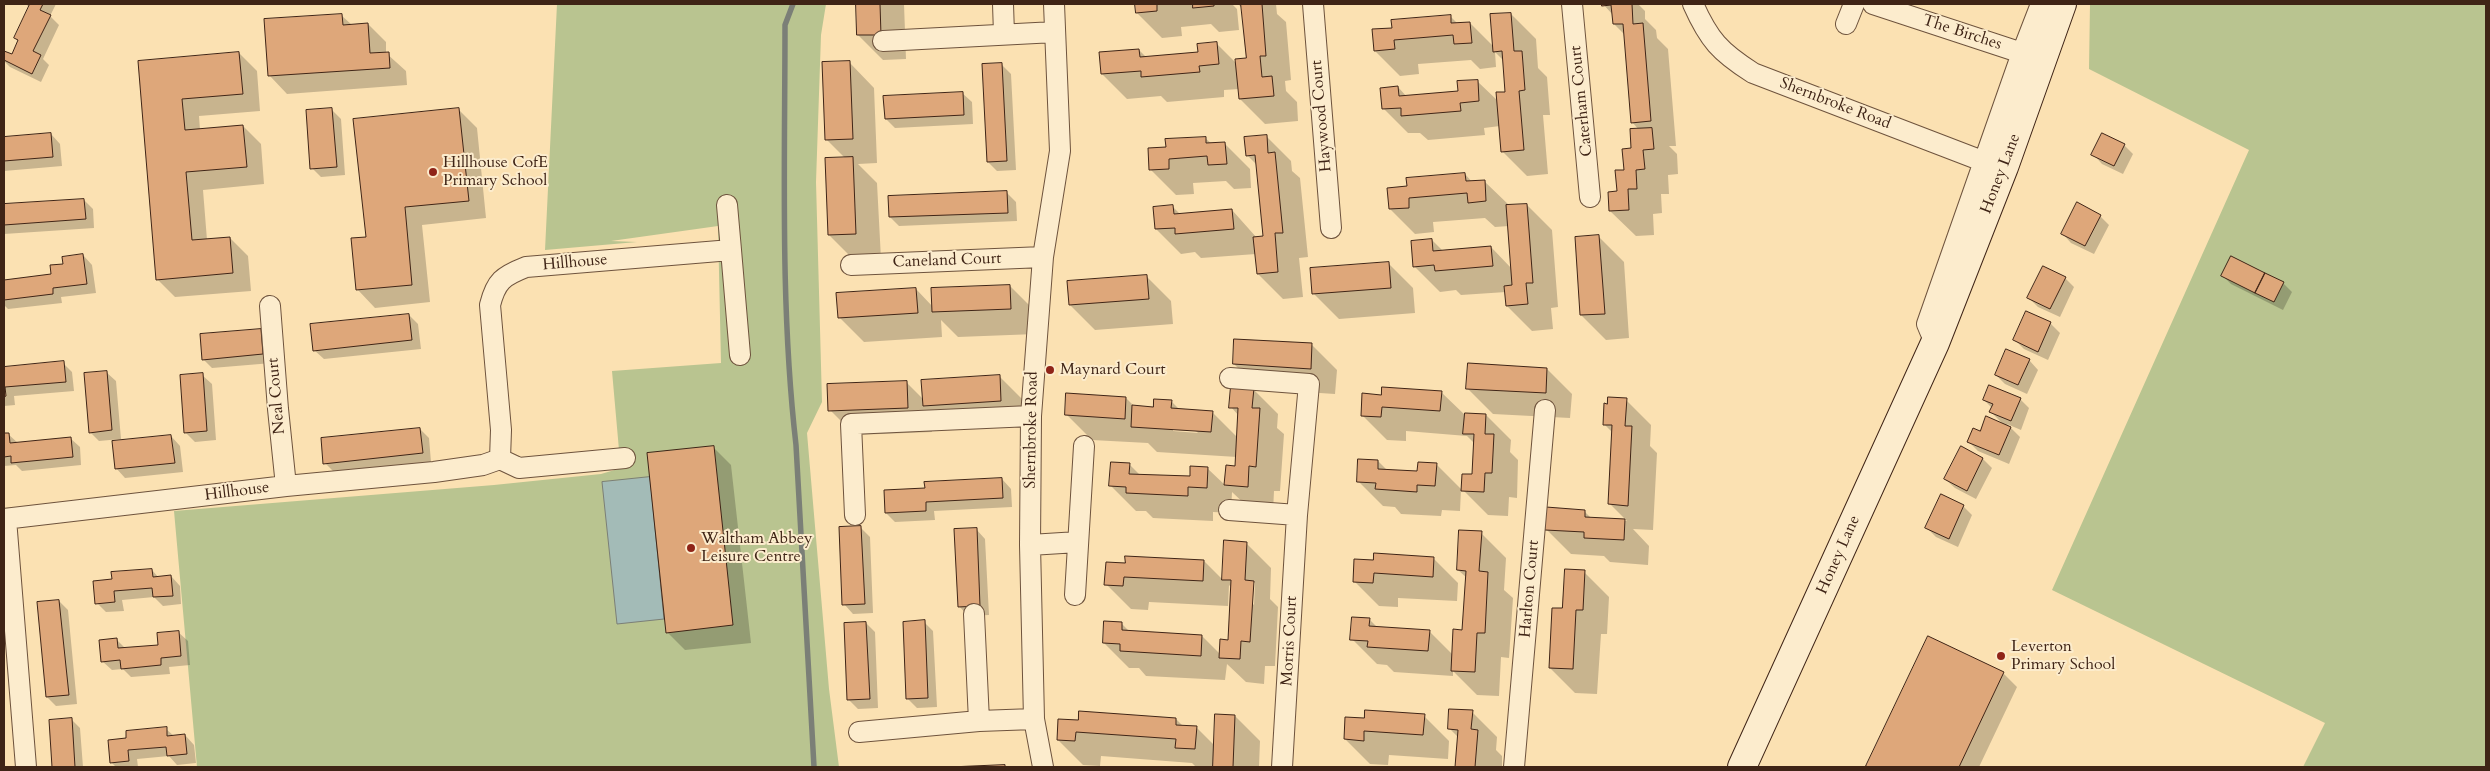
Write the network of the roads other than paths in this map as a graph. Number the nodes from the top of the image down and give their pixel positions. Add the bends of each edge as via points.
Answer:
1 (1003, 4) edge
2 (1054, 4) edge
3 (1314, 4) edge
4 (1572, 4) edge
5 (1694, 4) edge
6 (1854, 4) edge
7 (1873, 4) edge
8 (2041, 4) edge
9 (2062, 4) edge
10 (1846, 24) dead end
11 (1055, 32) junction
12 (1004, 34) junction
13 (883, 41) dead end
14 (2022, 53) junction
15 (1995, 164) junction
16 (1590, 197) dead end
17 (726, 205) dead end
18 (1331, 228) dead end
19 (730, 250) junction
20 (1043, 257) junction
21 (851, 264) dead end
22 (270, 306) dead end
23 (740, 355) dead end
24 (1230, 378) dead end
25 (1546, 410) dead end
26 (1031, 416) junction
27 (1084, 446) dead end
28 (625, 458) dead end
29 (500, 460) junction
30 (286, 486) junction
31 (1229, 510) dead end
32 (1296, 515) junction
33 (856, 516) dead end
34 (5, 519) edge
35 (1078, 542) junction
36 (1030, 545) junction
37 (1075, 594) dead end
38 (974, 614) dead end
39 (1034, 719) junction
40 (979, 721) junction
41 (859, 732) dead end
42 (26, 767) edge
43 (1044, 767) edge
44 (1282, 767) edge
45 (1514, 767) edge
46 (1742, 767) edge

1 - 12 street
2 - 11 street, Shernbroke Road
3 - 18 street, Haywood Court
4 - 16 street, Caterham Court
5 - 15 street, Shernbroke Road via 1711,39 1727,57 1753,72
6 - 10 street
7 - 14 street, The Birches
8 - 14 street, Honey Lane
9 - 15 street, Honey Lane
11 - 12 street
11 - 20 street, Shernbroke Road via 1060,151
12 - 13 street
14 - 15 street, Honey Lane
15 - 46 street, Honey Lane via 1934,343
17 - 19 street
19 - 23 street
19 - 29 street, Hillhouse via 526,267 509,273 495,286 490,305 501,430
20 - 21 street, Caneland Court
20 - 26 street, Shernbroke Road
22 - 30 street, Neal Court
24 - 32 street, Morris Court via 1308,384
25 - 45 street, Harlton Court
26 - 33 street via 851,424
26 - 36 street, Shernbroke Road
27 - 35 street
28 - 29 street via 519,468
29 - 30 street, Hillhouse via 434,472
30 - 34 street, Hillhouse
31 - 32 street
32 - 44 street, Morris Court
34 - 42 street
35 - 36 street
35 - 37 street
36 - 39 street, Shernbroke Road
38 - 40 street
39 - 40 street
39 - 43 street, Shernbroke Road
40 - 41 street

